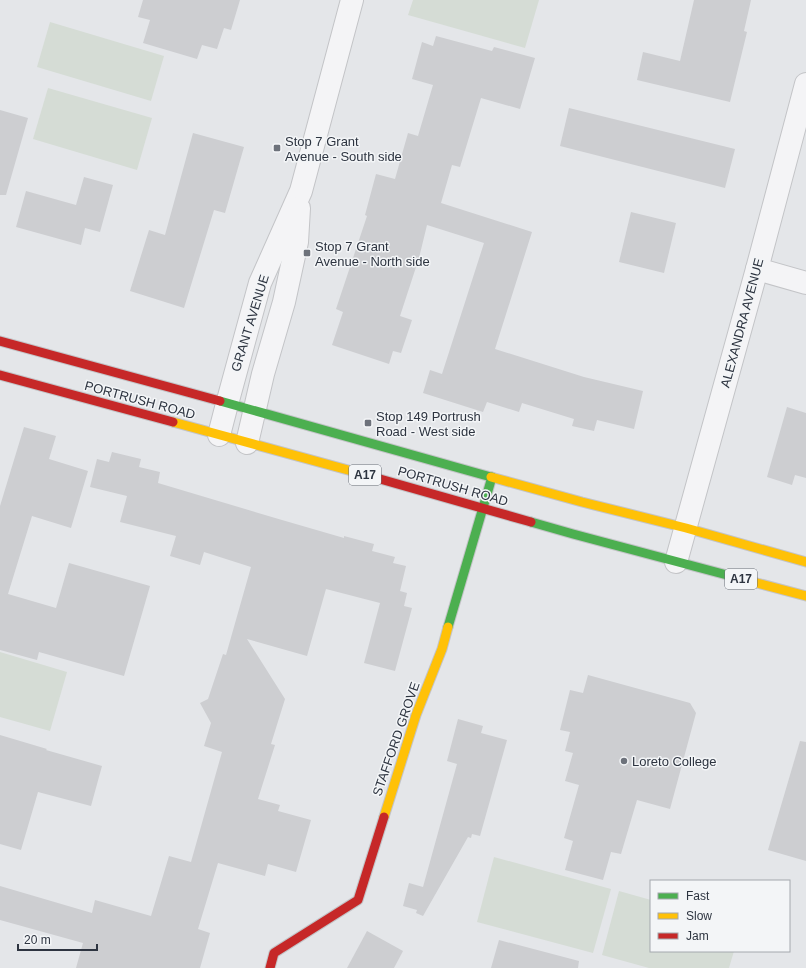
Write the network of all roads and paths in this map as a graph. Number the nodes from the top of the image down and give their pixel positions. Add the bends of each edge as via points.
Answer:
1 (352, 0) edge
2 (806, 84) edge
3 (301, 191) junction
4 (757, 269) junction
5 (806, 283) edge
6 (1, 345) edge
7 (0, 375) edge
8 (227, 404) junction
9 (254, 411) junction
10 (219, 435) junction
11 (247, 443) junction
12 (492, 477) junction
13 (483, 508) junction
14 (686, 528) junction
15 (676, 562) junction
16 (806, 562) edge
17 (806, 596) edge
18 (270, 968) edge

1 - 3 street, GRANT AVENUE
2 - 4 street, ALEXANDRA AVENUE
3 - 8 street, GRANT AVENUE via 260,283
3 - 9 street, GRANT AVENUE via 297,242 284,302
4 - 5 street
4 - 14 street, ALEXANDRA AVENUE
6 - 8 main road, PORTRUSH ROAD / A17 via 97,367
7 - 10 main road, PORTRUSH ROAD / A17
8 - 9 main road, PORTRUSH ROAD / A17
8 - 10 street, GRANT AVENUE
9 - 11 street, GRANT AVENUE
9 - 12 main road, PORTRUSH ROAD / A17
10 - 11 main road, PORTRUSH ROAD / A17
11 - 13 main road, PORTRUSH ROAD / A17
12 - 13 main road, STAFFORD GROVE
12 - 14 main road, PORTRUSH ROAD / A17
13 - 15 main road, PORTRUSH ROAD / A17
13 - 18 main road, STAFFORD GROVE via 442,649 416,715 358,900 274,953
14 - 15 street, ALEXANDRA AVENUE
14 - 16 main road, PORTRUSH ROAD / A17
15 - 17 main road, PORTRUSH ROAD / A17

